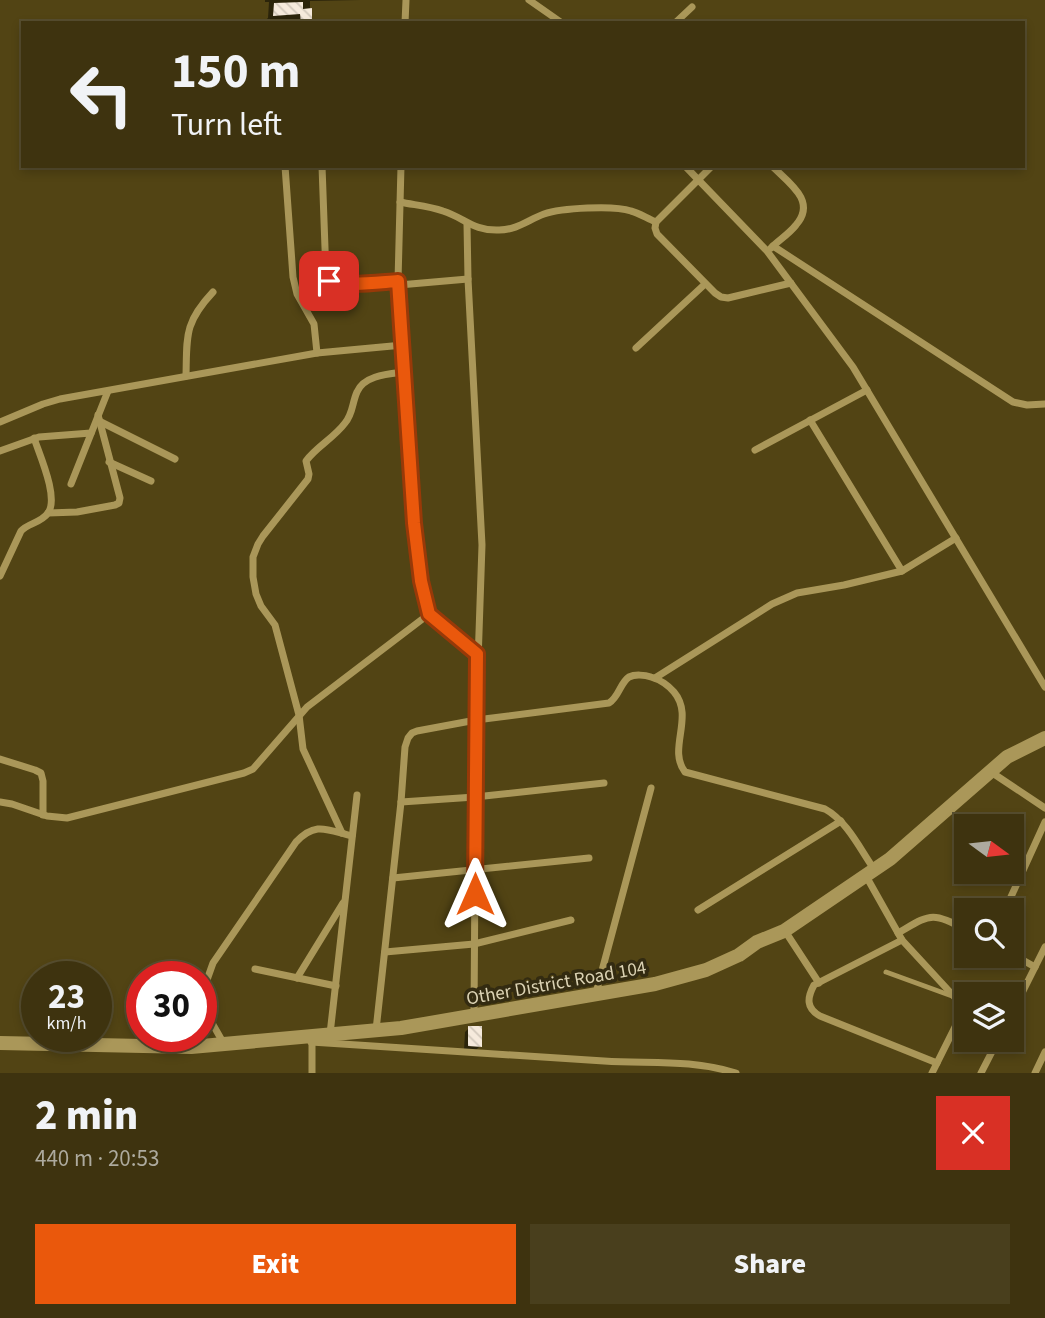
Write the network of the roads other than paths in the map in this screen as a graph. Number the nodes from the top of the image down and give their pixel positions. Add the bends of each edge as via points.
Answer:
1 (406, 0) edge
2 (529, 0) edge
3 (692, 7) dead end
4 (405, 21) edge
5 (559, 21) edge
6 (677, 21) edge
7 (285, 168) edge
8 (322, 168) edge
9 (401, 168) edge
10 (687, 168) edge
11 (710, 168) edge
12 (774, 168) edge
13 (698, 180) junction
14 (400, 202) junction
15 (656, 222) junction
16 (467, 224) junction
17 (770, 249) junction
18 (468, 279) junction
19 (399, 283) junction
20 (791, 283) junction
21 (705, 284) junction
22 (213, 292) dead end
23 (403, 345) junction
24 (636, 348) dead end
25 (317, 354) junction
26 (405, 372) junction
27 (186, 376) junction
28 (867, 390) junction
29 (108, 391) junction
30 (1045, 404) edge
31 (98, 418) junction
32 (810, 420) junction
33 (0, 422) edge
34 (91, 433) junction
35 (34, 438) junction
36 (755, 450) dead end
37 (0, 451) edge
38 (175, 459) dead end
39 (109, 463) junction
40 (151, 481) dead end
41 (71, 484) dead end
42 (48, 513) junction
43 (956, 538) junction
44 (902, 571) junction
45 (0, 576) edge
46 (429, 614) junction
47 (477, 654) junction
48 (1042, 674) edge
49 (655, 678) junction
50 (1045, 687) edge
51 (299, 715) junction
52 (476, 720) junction
53 (1045, 738) edge
54 (0, 759) edge
55 (991, 772) junction
56 (604, 783) dead end
57 (651, 788) dead end
58 (357, 795) dead end
59 (475, 797) junction
60 (0, 802) edge
61 (401, 802) junction
62 (1045, 808) edge
63 (43, 815) junction
64 (841, 821) junction
65 (1045, 822) edge
66 (342, 833) junction
67 (352, 836) junction
68 (589, 858) dead end
69 (475, 870) junction
70 (870, 873) junction
71 (393, 878) junction
72 (1010, 898) edge
73 (345, 900) junction
74 (698, 910) dead end
75 (571, 920) dead end
76 (954, 924) edge
77 (785, 931) junction
78 (900, 936) junction
79 (474, 944) junction
80 (1045, 947) edge
81 (385, 953) junction
82 (1024, 961) edge
83 (1035, 967) junction
84 (255, 969) dead end
85 (886, 972) dead end
86 (297, 978) junction
87 (819, 983) junction
88 (336, 986) junction
89 (1024, 989) edge
90 (595, 995) junction
91 (954, 996) edge
92 (954, 997) edge
93 (474, 1017) junction
94 (954, 1029) edge
95 (376, 1031) junction
96 (330, 1035) junction
97 (272, 1040) junction
98 (312, 1042) junction
99 (0, 1043) edge
100 (224, 1044) junction
101 (992, 1052) edge
102 (1045, 1052) edge
103 (937, 1063) junction
104 (312, 1073) edge
105 (736, 1073) edge
106 (932, 1073) edge
107 (981, 1073) edge
108 (1035, 1073) edge

1 - 4 street
2 - 5 street
3 - 6 street
7 - 25 street via 293,277 314,324
8 - 19 street via 329,281
9 - 14 street
10 - 13 street
11 - 13 street
12 - 17 street via 805,202 796,225
13 - 15 street
13 - 17 street
14 - 16 street via 445,212
14 - 19 street
15 - 16 street via 612,208 547,213 501,230
15 - 21 street via 657,234
16 - 18 street
17 - 20 street
17 - 30 street via 1013,402
18 - 19 street
18 - 47 street via 482,545
19 - 23 street
20 - 21 street via 728,298
20 - 28 street
21 - 24 street
22 - 27 street via 191,321
23 - 25 street
23 - 26 street
25 - 27 street
26 - 46 street via 414,523
26 - 51 street via 381,375 360,386 351,415 306,461 307,479 263,536 253,557 256,594 275,625
27 - 29 street
28 - 32 street
28 - 43 street
29 - 31 street
29 - 33 street via 43,404
31 - 34 street
31 - 38 street
31 - 39 street
32 - 36 street
32 - 44 street
34 - 35 street
34 - 41 street
35 - 37 street
35 - 42 street via 52,498
39 - 40 street
39 - 42 street via 119,503
42 - 45 street via 21,531
43 - 44 street
43 - 48 street
44 - 49 street via 797,593
46 - 47 street
46 - 51 street
47 - 52 street
48 - 50 street
49 - 52 street via 630,677 609,703
49 - 64 street via 667,685 681,705 678,756 685,772 825,809
51 - 63 street via 253,769 244,773 67,818
51 - 66 street via 303,749
52 - 59 street
52 - 61 street via 412,733 405,747
53 - 55 street, Other District Road 104 via 1007,757
54 - 63 street via 41,773
55 - 62 street
55 - 70 street, Other District Road 104
56 - 59 street
57 - 90 street
58 - 67 street
59 - 61 street
59 - 69 street
60 - 63 street
61 - 71 street
64 - 70 street
64 - 74 street
65 - 72 street
66 - 67 street
66 - 100 street via 320,828 304,833 213,963 205,989 206,1007
67 - 73 street
68 - 69 street
69 - 71 street
69 - 79 street
70 - 77 street, Other District Road 104
70 - 78 street
71 - 81 street
73 - 86 street
73 - 88 street
75 - 79 street
76 - 78 street via 926,916
77 - 87 street
77 - 90 street, Other District Road 104 via 706,970
78 - 87 street
78 - 91 street
79 - 81 street
79 - 93 street
80 - 83 street
81 - 95 street
82 - 83 street
83 - 89 street
84 - 86 street
85 - 92 lane
86 - 88 street
87 - 103 street via 809,995 812,1011
88 - 96 street
90 - 93 street, Other District Road 104
93 - 95 street, Other District Road 104
94 - 103 street
95 - 96 street, Other District Road 104
96 - 97 street, Other District Road 104
97 - 98 street
97 - 100 street, Other District Road 104
98 - 104 street
98 - 105 street via 687,1063
99 - 100 street, Other District Road 104
101 - 107 street
102 - 108 street
103 - 106 street

